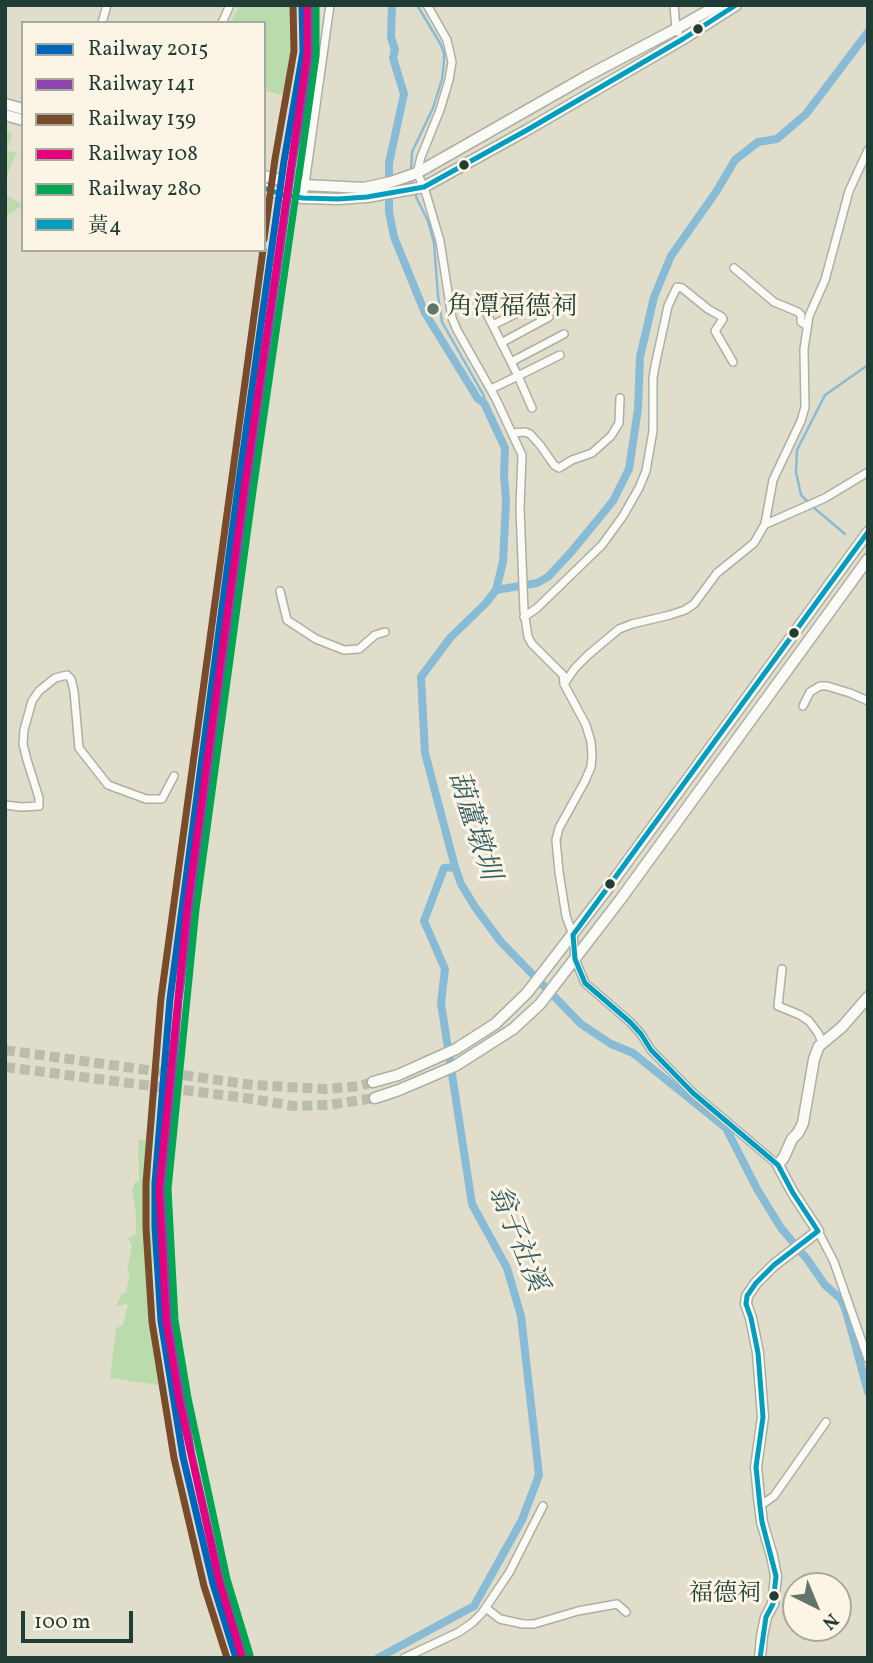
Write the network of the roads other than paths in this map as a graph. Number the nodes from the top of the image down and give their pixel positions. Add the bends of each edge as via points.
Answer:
1 (230, 5) edge
2 (330, 5) edge
3 (427, 5) edge
4 (674, 5) edge
5 (718, 5) edge
6 (736, 5) edge
7 (223, 21) edge
8 (676, 29) junction
9 (683, 39) junction
10 (868, 150) edge
11 (417, 173) junction
12 (266, 176) edge
13 (304, 185) junction
14 (424, 187) junction
15 (266, 189) edge
16 (365, 192) junction
17 (303, 198) junction
18 (734, 268) dead end
19 (539, 302) dead end
20 (487, 314) dead end
21 (549, 317) dead end
22 (493, 325) junction
23 (806, 326) junction
24 (564, 334) dead end
25 (501, 343) junction
26 (561, 355) dead end
27 (511, 362) junction
28 (733, 362) dead end
29 (518, 376) junction
30 (491, 389) junction
31 (620, 398) dead end
32 (532, 408) dead end
33 (512, 433) junction
34 (868, 472) edge
35 (765, 524) junction
36 (868, 532) edge
37 (868, 559) edge
38 (279, 591) dead end
39 (524, 614) junction
40 (385, 632) dead end
41 (564, 684) junction
42 (868, 701) edge
43 (803, 706) dead end
44 (174, 776) dead end
45 (5, 804) edge
46 (573, 935) junction
47 (575, 959) junction
48 (782, 969) dead end
49 (868, 997) edge
50 (822, 1042) junction
51 (373, 1082) tunnel mouth
52 (375, 1098) tunnel mouth
53 (778, 1165) junction
54 (818, 1231) junction
55 (865, 1339) edge
56 (868, 1359) edge
57 (826, 1422) dead end
58 (543, 1506) dead end
59 (760, 1506) junction
60 (486, 1608) junction
61 (626, 1612) dead end
62 (404, 1658) edge
63 (760, 1658) edge

1 - 7 street
2 - 13 street
3 - 11 street via 447,40 452,62
4 - 8 street
5 - 8 street
6 - 9 street
8 - 9 street
8 - 11 street
9 - 14 street
10 - 23 street via 849,191 825,280
11 - 14 street
11 - 16 street
12 - 13 street
13 - 16 street
13 - 17 street
14 - 16 street
14 - 30 street via 440,241 452,318
15 - 17 street
16 - 17 street via 338,199
18 - 23 street via 774,302 798,312
19 - 22 street
20 - 22 street
21 - 25 street
22 - 25 street
23 - 35 street via 805,407 773,480
24 - 27 street
25 - 27 street
26 - 29 street
27 - 29 street
28 - 39 street via 715,331 722,317 677,287 654,366 653,431 639,488 602,545 537,608
29 - 30 street
29 - 32 street
30 - 33 street
31 - 33 street via 619,423 611,436 592,453 559,468 530,435
33 - 39 street via 522,456
34 - 35 street via 825,498
35 - 41 street via 754,543 718,573 694,604 620,629 588,655
36 - 46 street
37 - 47 street
38 - 40 street via 287,620 344,650 359,649
39 - 41 street via 528,637 563,675
41 - 46 street via 586,725 592,750 588,774 556,840 566,916
42 - 43 street via 827,686 813,689
44 - 45 street via 162,799 146,799 108,785 79,748 74,691 66,675 39,691 24,730 23,744 38,806
46 - 47 street
46 - 51 street via 527,993 495,1024 456,1049
47 - 52 street via 541,1003 513,1029 456,1066
47 - 53 street via 585,983 631,1022 693,1093
48 - 50 street via 778,1006 809,1021
49 - 50 street
50 - 53 street via 814,1059 803,1123
53 - 54 street
54 - 55 street
54 - 59 street via 774,1265 747,1296 762,1406 756,1467
55 - 56 street
57 - 59 street via 774,1496
58 - 60 street
59 - 63 street via 776,1576
60 - 61 street via 500,1619 523,1624 617,1604
60 - 62 street via 465,1628

